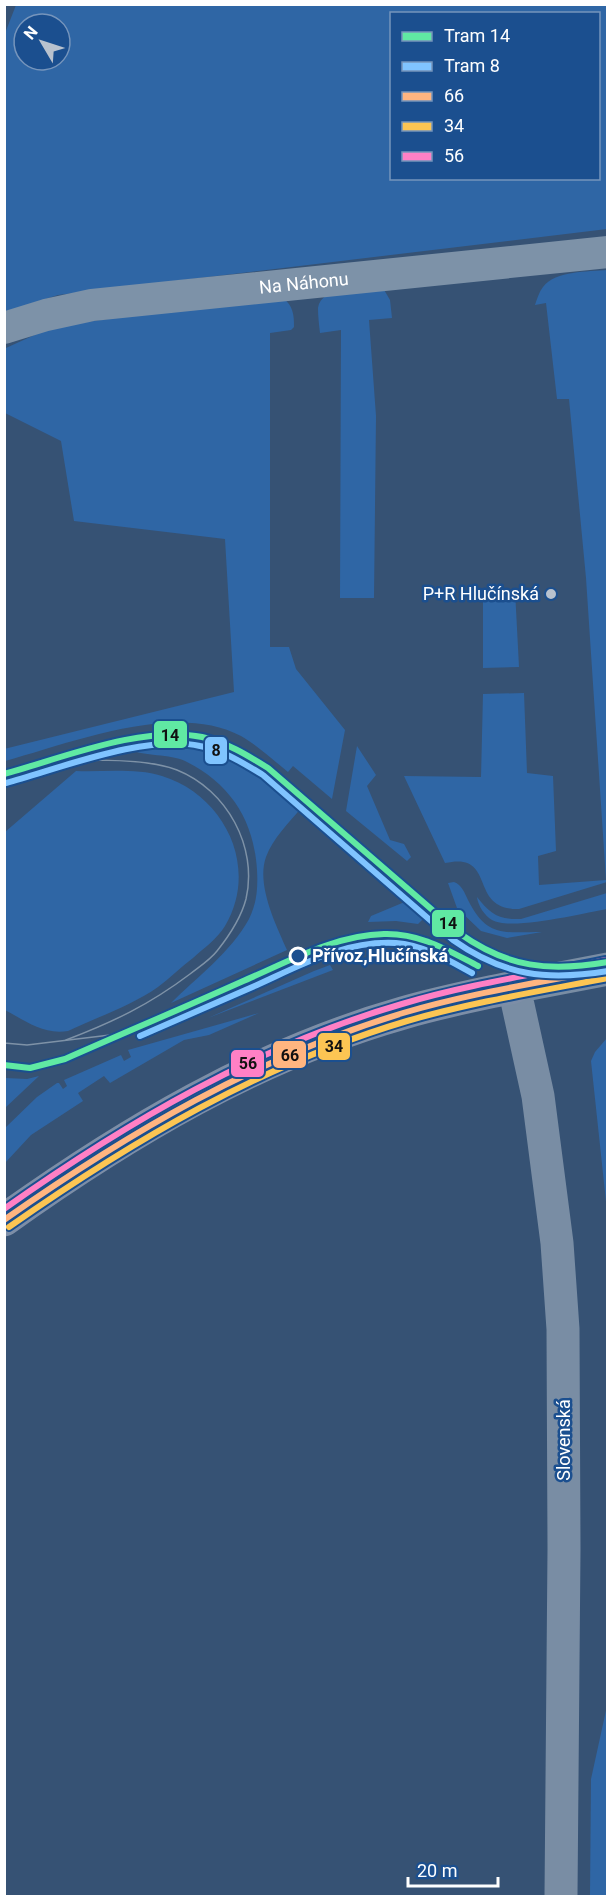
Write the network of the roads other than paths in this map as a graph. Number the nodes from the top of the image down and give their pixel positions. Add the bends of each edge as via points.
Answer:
1 (608, 252) edge
2 (4, 328) edge
3 (608, 969) edge
4 (514, 987) junction
5 (4, 1220) edge
6 (561, 1896) edge

1 - 2 street, Na Náhonu via 92,304
3 - 4 street
4 - 5 main road via 404,1013 281,1058 122,1140
4 - 6 street, Slovenská via 538,1096 563,1329

